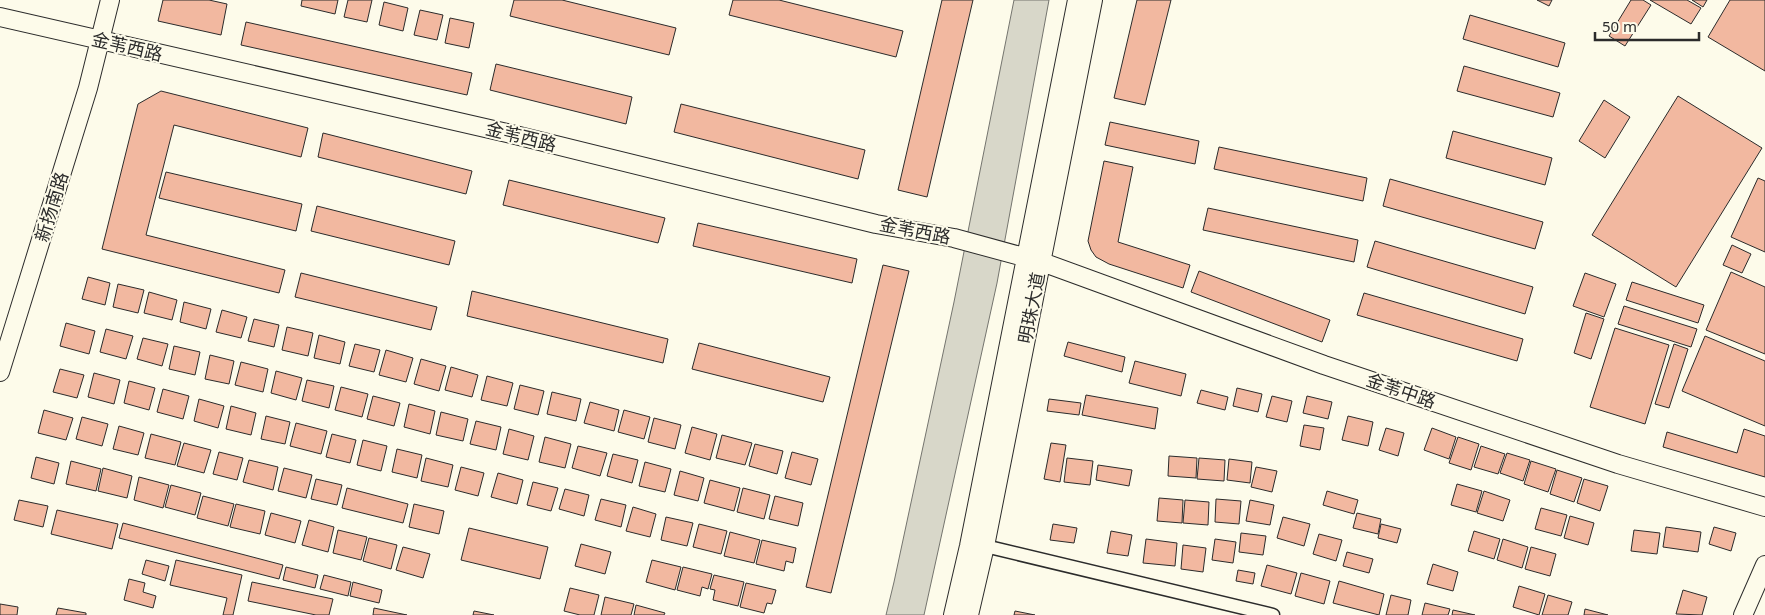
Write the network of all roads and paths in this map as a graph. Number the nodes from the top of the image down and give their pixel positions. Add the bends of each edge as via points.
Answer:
1 (110, 0) edge
2 (1077, 0) edge
3 (1092, 0) edge
4 (0, 17) edge
5 (100, 41) junction
6 (1026, 257) junction
7 (0, 372) edge
8 (1765, 507) edge
9 (985, 546) junction
10 (1765, 565) edge
11 (954, 615) edge
12 (969, 615) edge
13 (1273, 615) edge
14 (1743, 615) edge

1 - 5 street, 新扬南路
2 - 6 street, 明珠大道
3 - 6 street, 明珠大道
4 - 5 street, 金苇西路
5 - 6 street, 金苇西路 via 507,133 876,224 954,238
5 - 7 street, 新扬南路
6 - 8 street, 金苇中路 via 1351,374 1618,464
6 - 9 street, 明珠大道
6 - 11 street, 明珠大道
9 - 12 street, 明珠大道
9 - 13 street
10 - 14 street

